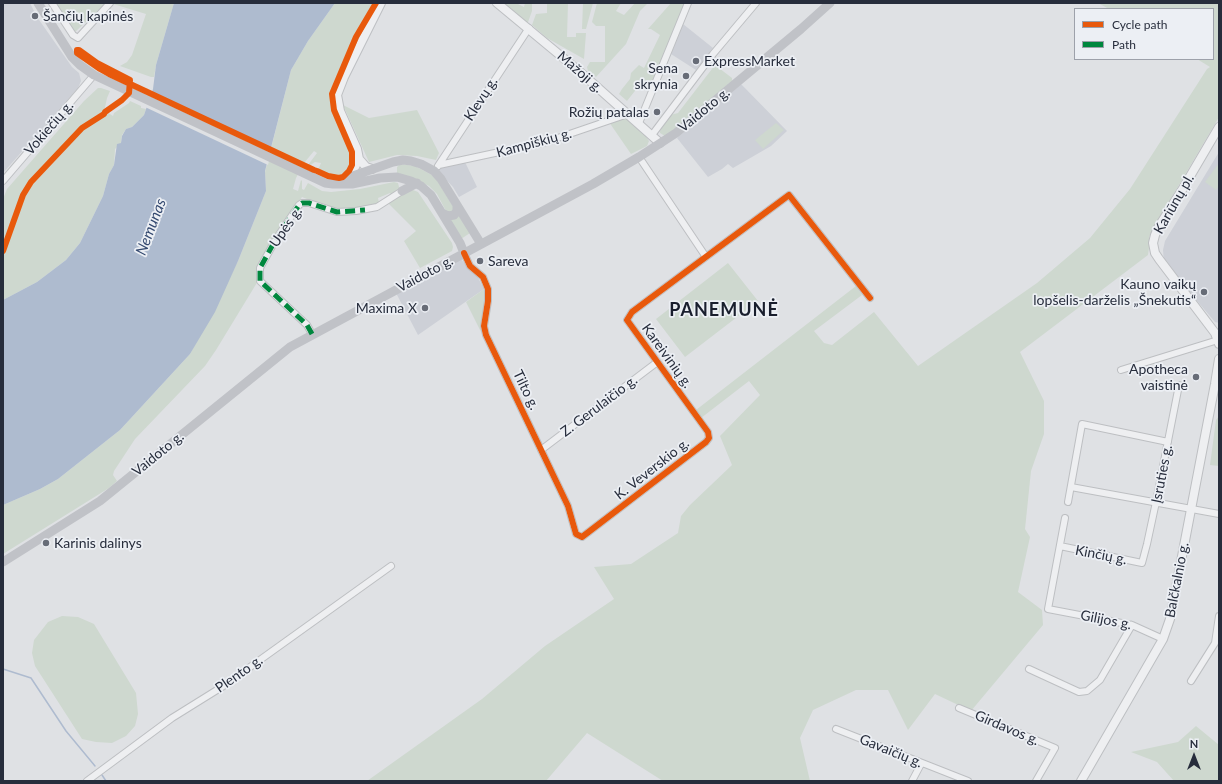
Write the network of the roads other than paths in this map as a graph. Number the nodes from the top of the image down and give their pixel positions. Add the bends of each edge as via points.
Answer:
1 (38, 3) edge
2 (52, 3) edge
3 (110, 3) edge
4 (381, 3) edge
5 (497, 3) edge
6 (688, 3) edge
7 (756, 3) edge
8 (830, 3) edge
9 (529, 28) junction
10 (94, 75) junction
11 (628, 114) junction
12 (639, 124) junction
13 (1219, 127) edge
14 (652, 135) junction
15 (660, 143) junction
16 (639, 157) junction
17 (359, 159) junction
18 (397, 161) junction
19 (436, 168) junction
20 (372, 169) junction
21 (350, 177) junction
22 (399, 177) junction
23 (3, 181) edge
24 (417, 183) junction
25 (339, 184) junction
26 (402, 191) junction
27 (457, 206) junction
28 (442, 213) junction
29 (481, 244) junction
30 (464, 253) junction
31 (706, 257) junction
32 (870, 298) dead end
33 (312, 334) junction
34 (1219, 341) edge
35 (1219, 359) edge
36 (656, 363) junction
37 (1121, 370) dead end
38 (1179, 385) dead end
39 (692, 410) joint
40 (1168, 442) junction
41 (541, 450) junction
42 (1071, 487) junction
43 (1068, 502) dead end
44 (1156, 502) junction
45 (1191, 509) junction
46 (1219, 514) edge
47 (1065, 518) dead end
48 (582, 537) joint
49 (1060, 546) junction
50 (3, 562) edge
51 (1142, 563) joint
52 (391, 566) dead end
53 (1219, 616) edge
54 (1132, 625) junction
55 (1163, 638) junction
56 (1029, 669) dead end
57 (1191, 681) dead end
58 (959, 708) dead end
59 (836, 729) dead end
60 (921, 764) junction
61 (87, 781) edge
62 (912, 781) edge
63 (968, 781) edge
64 (1036, 781) edge
65 (1081, 781) edge

1 - 10 main road, Tilto g. via 72,57
2 - 3 street via 78,38
4 - 17 street via 337,95 340,112
5 - 9 street, Mažoji g.
6 - 12 street
7 - 14 street via 713,54
8 - 15 main road, Vaidoto g. via 812,21 676,133
9 - 11 street, Mažoji g.
9 - 19 street, Klevų g.
10 - 23 street, Vokiečių g.
10 - 25 main road, Tilto g. via 325,183
11 - 12 street, Mažoji g.
11 - 19 street, Kampiškių g. via 546,142
12 - 14 street, Mažoji g.
13 - 34 street, Kariūnų pl. via 1158,228 1153,243 1159,259
14 - 15 street, Mažoji g.
15 - 16 main road, Vaidoto g.
16 - 29 main road, Vaidoto g.
16 - 31 street
17 - 20 street via 366,167
17 - 21 street
18 - 19 main road via 411,161
18 - 20 main road
18 - 22 main road via 393,170
19 - 27 main road
20 - 21 main road
21 - 25 main road
22 - 24 main road, Tilto g.
22 - 25 main road, Tilto g.
22 - 26 main road via 403,185
24 - 26 main road
24 - 28 main road, Tilto g. via 428,191
26 - 33 street, Upės g. via 377,207 356,211 337,212 302,203 276,239 260,268 260,282 307,326
27 - 28 main road via 454,215
27 - 29 main road
28 - 30 main road, Tilto g.
29 - 30 main road, Vaidoto g.
30 - 33 main road, Vaidoto g.
30 - 41 street, Tilto g. via 470,266 486,283 489,295 484,330
31 - 32 street via 789,195
31 - 36 street, Kareivinių g. via 632,312 627,320
33 - 50 main road, Vaidoto g. via 276,357 100,501
34 - 37 street
35 - 45 street, Balčkalnio g.
36 - 39 street, Kareivinių g.
36 - 41 street, Z. Gerulaičio g.
38 - 40 street, Įsruties g.
39 - 48 street, K. Veverskio g. via 708,432 709,438 706,442
40 - 42 street via 1082,424
40 - 44 street, Įsruties g.
41 - 48 street, Tilto g. via 568,506 576,534
42 - 43 street
42 - 44 street
44 - 45 street
44 - 51 street, Įsruties g.
45 - 46 street
45 - 55 street, Balčkalnio g. via 1173,606
47 - 49 street
49 - 51 street, Kinčių g.
49 - 54 street, Gilijos g. via 1048,609
52 - 61 street, Plento g. via 225,685 168,720
53 - 57 street via 1215,643
54 - 55 street, Gilijos g.
54 - 56 street via 1100,680 1087,691 1079,692
55 - 65 street, Balčkalnio g.
58 - 64 street, Girdavos g. via 1055,748
59 - 60 street, Gavaičių g.
60 - 62 street
60 - 63 street, Gavaičių g.

